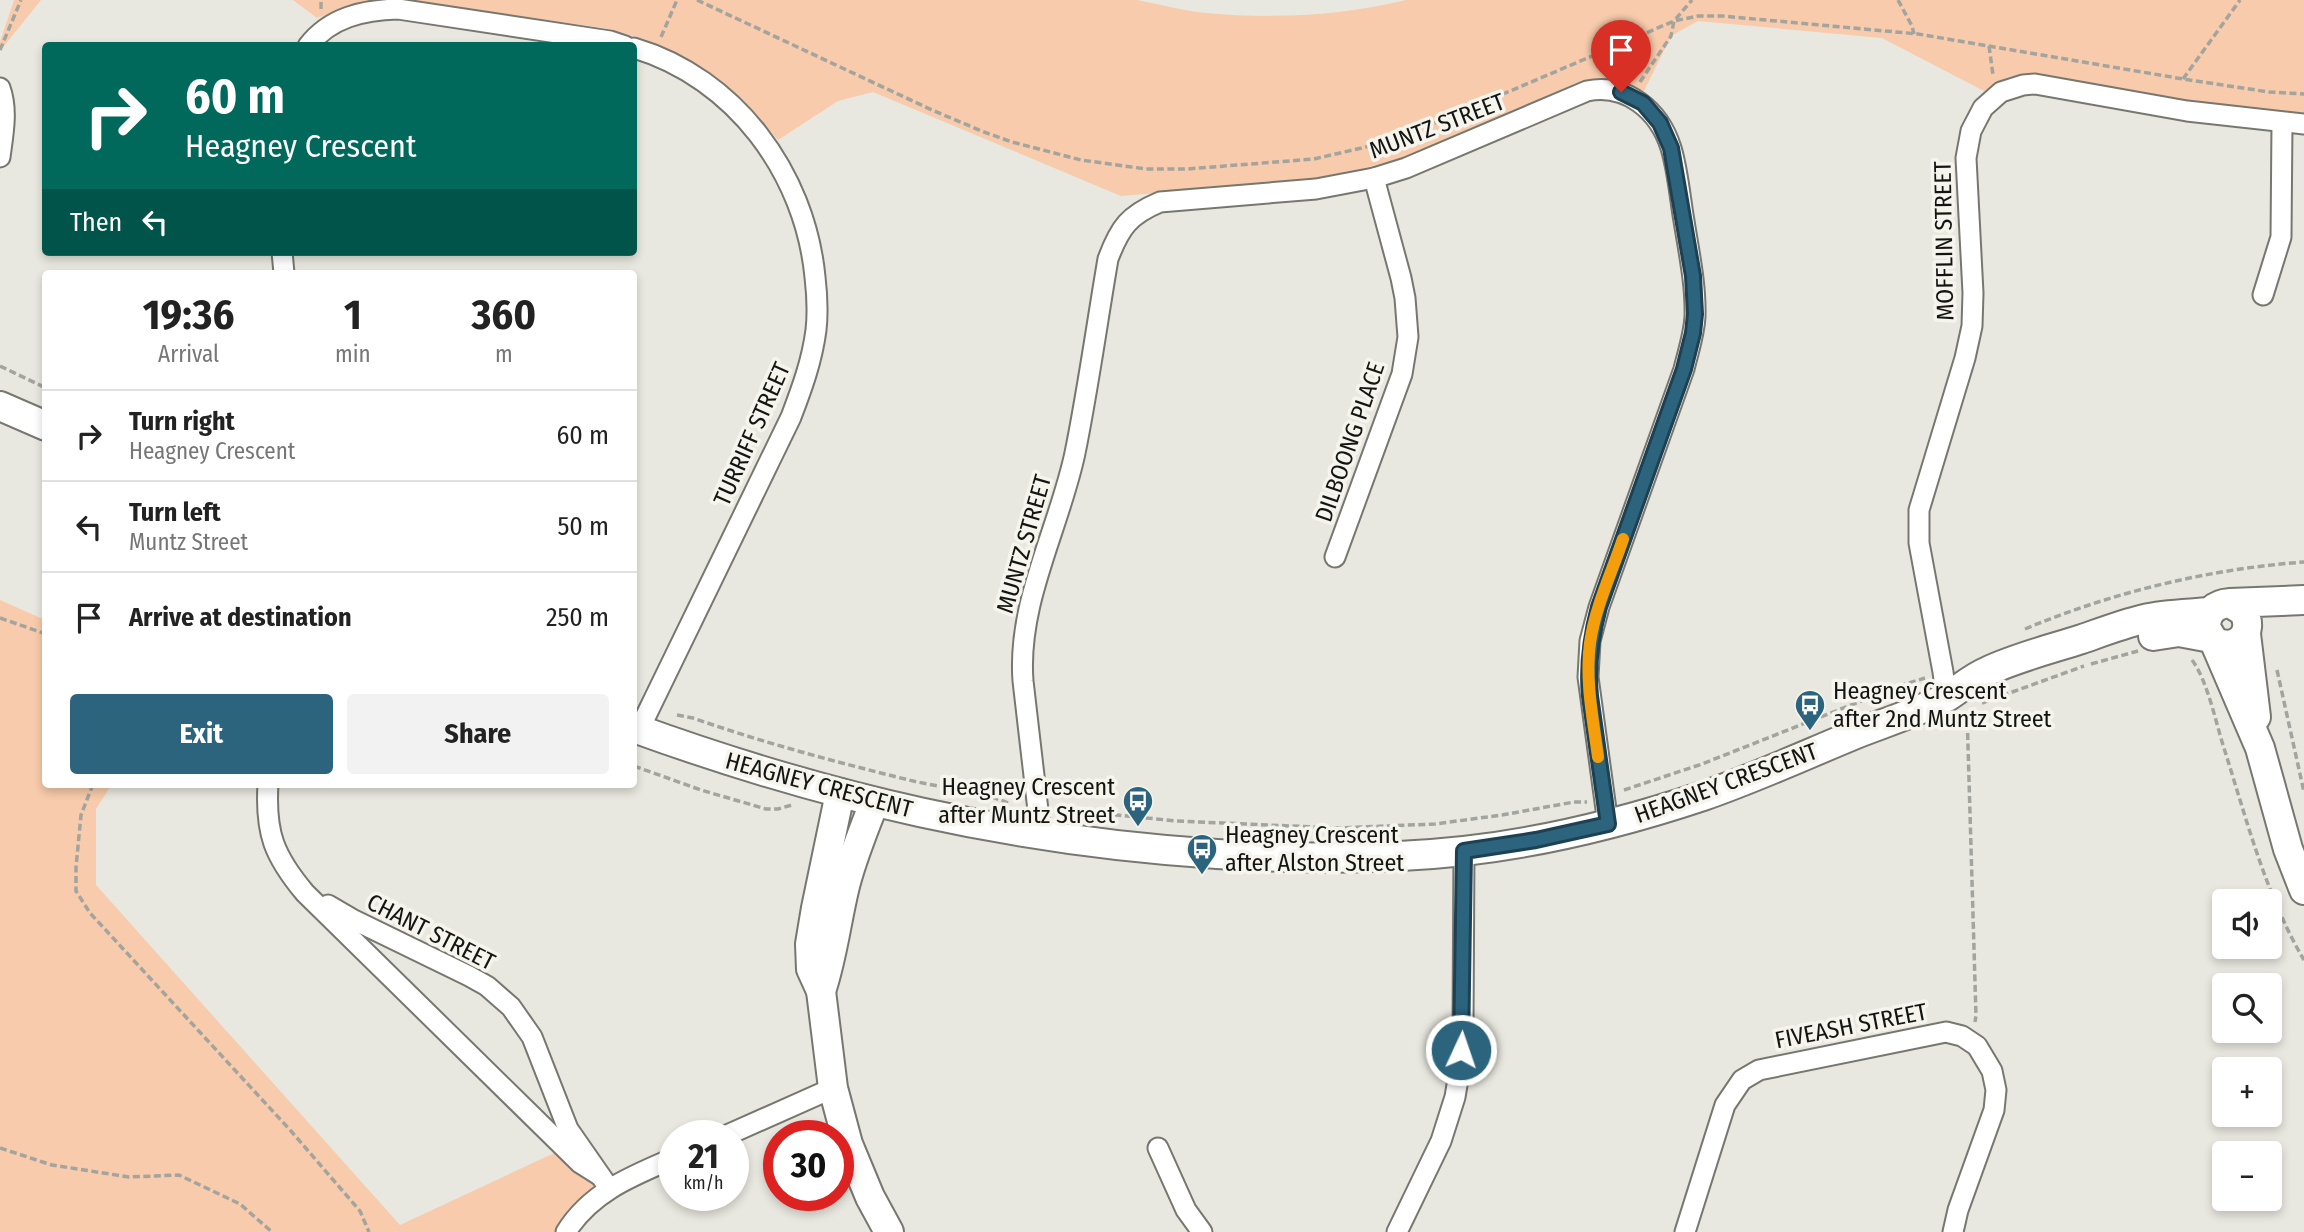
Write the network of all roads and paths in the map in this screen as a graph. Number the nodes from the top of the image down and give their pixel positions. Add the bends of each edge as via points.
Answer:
1 (21, 0) edge
2 (677, 0) edge
3 (697, 0) edge
4 (1692, 0) edge
5 (1898, 0) edge
6 (2240, 0) edge
7 (1674, 21) junction
8 (1914, 34) junction
9 (310, 42) edge
10 (608, 42) edge
11 (1989, 46) junction
12 (637, 49) edge
13 (0, 50) edge
14 (653, 55) junction
15 (2183, 79) junction
16 (0, 88) edge
17 (2001, 92) junction
18 (2304, 94) edge
19 (1633, 98) junction
20 (2281, 123) junction
21 (2304, 124) edge
22 (0, 157) edge
23 (1374, 178) junction
24 (2263, 295) dead end
25 (0, 366) edge
26 (42, 386) edge
27 (0, 406) edge
28 (42, 424) edge
29 (1335, 557) dead end
30 (2304, 562) edge
31 (2304, 602) edge
32 (0, 618) edge
33 (2216, 624) junction
34 (42, 633) edge
35 (2246, 634) junction
36 (2145, 635) junction
37 (2030, 652) junction
38 (2189, 656) dead end
39 (2275, 662) dead end
40 (1952, 693) junction
41 (1978, 705) dead end
42 (641, 723) edge
43 (2260, 748) junction
44 (637, 767) edge
45 (91, 788) edge
46 (268, 788) edge
47 (2304, 792) edge
48 (840, 793) junction
49 (797, 802) dead end
50 (874, 803) junction
51 (1606, 811) junction
52 (1040, 824) junction
53 (1464, 851) junction
54 (2304, 890) edge
55 (305, 893) junction
56 (2304, 960) edge
57 (821, 991) junction
58 (1969, 1041) junction
59 (833, 1088) junction
60 (749, 1125) edge
61 (0, 1148) edge
62 (1158, 1148) dead end
63 (658, 1163) edge
64 (604, 1182) junction
65 (272, 1232) edge
66 (369, 1232) edge
67 (566, 1232) edge
68 (889, 1232) edge
69 (1202, 1232) edge
70 (1397, 1232) edge
71 (1685, 1232) edge
72 (1953, 1232) edge

1 - 13 path
2 - 14 path
3 - 7 path via 984,132 1082,160 1146,169 1314,159 1373,146
4 - 7 path
5 - 8 path
6 - 15 path
7 - 8 path via 1722,16
7 - 19 path via 1671,36
8 - 11 path
9 - 10 street via 339,20 368,10 398,9
11 - 15 path
11 - 17 path via 1995,83
12 - 14 street, TURRIFF STREET
14 - 42 street, TURRIFF STREET via 686,70 760,134 800,207 813,254 817,297 808,374 791,417
15 - 18 path
16 - 22 street via 5,117
17 - 20 street via 2035,84
17 - 40 street, MOFFLIN STREET via 1983,108 1971,131 1966,158 1972,326 1919,510 1919,543
19 - 23 street, MUNTZ STREET via 1621,92 1587,91
19 - 51 street, MUNTZ STREET via 1660,123 1671,148 1695,314 1684,369 1590,641 1588,677
20 - 21 street
20 - 24 street via 2281,237
23 - 29 street, DILBOONG PLACE via 1401,278 1408,337 1402,374
23 - 52 street, MUNTZ STREET via 1316,189 1160,202 1140,211 1117,235 1108,259 1074,455 1025,623 1021,661
25 - 26 path
27 - 28 street
30 - 37 path via 2197,577 2072,609
31 - 33 street, HEAGNEY CRESCENT
31 - 35 street, HEAGNEY CRESCENT via 2261,619
32 - 34 path
33 - 35 street via 2244,611
33 - 36 street, HEAGNEY CRESCENT
33 - 43 street
35 - 43 street
36 - 37 street, HEAGNEY CRESCENT
36 - 41 path via 2069,671
37 - 40 street, HEAGNEY CRESCENT
38 - 56 path via 2207,694 2256,847
39 - 47 path
40 - 51 street, HEAGNEY CRESCENT via 1706,795
40 - 51 path via 1899,686 1702,764
40 - 58 path via 1976,1016
42 - 48 street, HEAGNEY CRESCENT via 747,768
42 - 52 path via 676,715 693,718 810,756 993,798
43 - 54 street
44 - 49 path via 766,808
45 - 66 path via 81,815 76,891 90,913 360,1211
46 - 55 street, CHANT STREET via 272,841
48 - 50 street, HEAGNEY CRESCENT
48 - 57 street via 810,944 811,969
50 - 52 street, HEAGNEY CRESCENT via 949,820
50 - 57 street via 855,850
51 - 52 path via 1591,802 1574,802 1434,824 1337,828 1086,812
51 - 53 street, HEAGNEY CRESCENT via 1536,840
52 - 53 street, HEAGNEY CRESCENT via 1157,850 1376,858
53 - 70 street via 1463,1026 1455,1097 1441,1141
55 - 64 street, CHANT STREET
55 - 64 street, CHANT STREET via 470,976 511,1007 532,1037 568,1129
57 - 59 street
58 - 71 street, FIVEASH STREET via 1945,1032 1759,1070 1742,1080 1725,1105
58 - 72 street via 1992,1070 1996,1090
59 - 60 street
59 - 68 street via 848,1144
61 - 65 path via 52,1165 129,1177 179,1175 240,1204
62 - 69 street via 1186,1210
63 - 64 street
64 - 67 street

